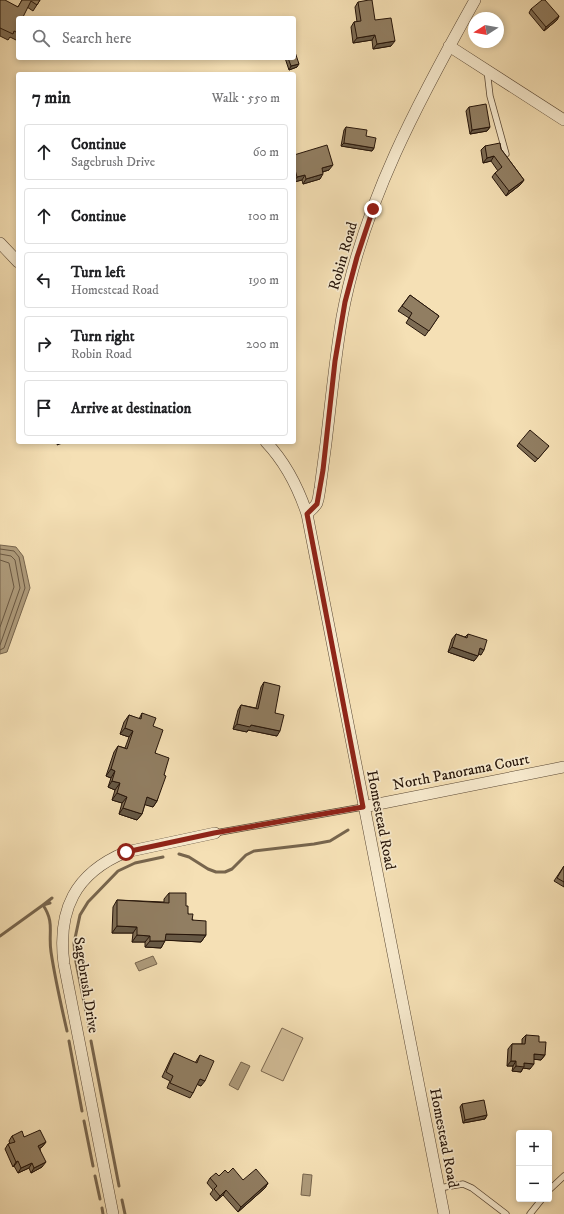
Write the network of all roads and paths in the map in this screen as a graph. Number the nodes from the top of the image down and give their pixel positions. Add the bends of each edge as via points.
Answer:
1 (475, 0) edge
2 (450, 46) junction
3 (487, 70) junction
4 (564, 120) edge
5 (506, 154) edge
6 (1, 245) edge
7 (16, 260) edge
8 (268, 444) edge
9 (307, 514) junction
10 (564, 767) edge
11 (363, 807) junction
12 (214, 833) joint
13 (564, 1176) edge
14 (552, 1187) edge
15 (439, 1188) junction
16 (540, 1202) edge
17 (113, 1214) edge
18 (444, 1214) edge
19 (506, 1214) edge
20 (530, 1214) edge

1 - 2 street, Robin Road
2 - 3 street
2 - 9 street, Robin Road via 421,100 376,198 357,257 339,335 317,504
3 - 4 street
3 - 5 lane via 490,96
6 - 7 street
8 - 9 street, Homestead Road via 296,484
9 - 11 street, Homestead Road
10 - 11 street, North Panorama Court
11 - 12 lane
11 - 15 street, Homestead Road
12 - 17 street, Sagebrush Drive via 126,852 114,857 84,881 73,897 64,921 64,964
13 - 14 lane
15 - 18 street, Homestead Road
15 - 19 lane via 463,1184
16 - 20 lane

